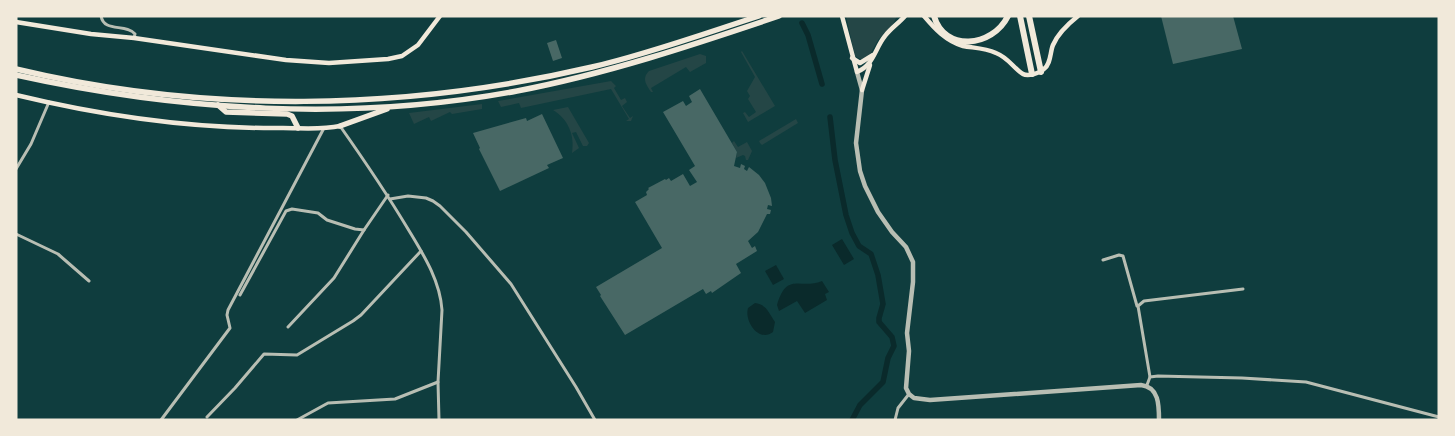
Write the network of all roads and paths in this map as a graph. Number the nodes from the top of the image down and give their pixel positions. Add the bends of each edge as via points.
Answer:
1 (101, 16) edge
2 (440, 16) edge
3 (759, 16) edge
4 (779, 16) edge
5 (842, 16) edge
6 (899, 16) edge
7 (905, 16) edge
8 (924, 16) edge
9 (934, 16) edge
10 (1008, 16) edge
11 (1020, 16) edge
12 (1030, 16) edge
13 (1078, 16) edge
14 (16, 22) edge
15 (891, 29) junction
16 (134, 38) junction
17 (876, 50) junction
18 (852, 57) junction
19 (872, 61) junction
20 (16, 69) edge
21 (857, 72) junction
22 (1041, 72) junction
23 (1032, 74) junction
24 (16, 75) edge
25 (862, 90) junction
26 (16, 95) edge
27 (48, 102) junction
28 (218, 105) junction
29 (396, 106) junction
30 (340, 126) junction
31 (298, 128) junction
32 (324, 128) junction
33 (16, 169) edge
34 (389, 197) junction
35 (364, 230) junction
36 (16, 234) edge
37 (421, 250) junction
38 (1103, 260) dead end
39 (89, 281) dead end
40 (1243, 289) dead end
41 (240, 295) dead end
42 (1138, 306) junction
43 (288, 327) dead end
44 (1150, 377) junction
45 (438, 382) junction
46 (1147, 385) junction
47 (909, 394) junction
48 (207, 417) dead end
49 (1439, 417) edge
50 (161, 420) edge
51 (298, 420) edge
52 (439, 420) edge
53 (595, 420) edge
54 (895, 420) edge
55 (1159, 420) edge

1 - 16 street via 106,25 130,29
2 - 16 main road via 418,45 405,54 388,59 301,62
3 - 20 highway via 592,67 513,83 393,98 308,102 218,98 115,87
4 - 29 highway via 585,77 499,94
5 - 18 main road
6 - 15 main road
7 - 15 main road
8 - 23 main road via 949,40 994,52 1022,74
9 - 10 highway via 944,32 970,42 994,34
11 - 23 highway
12 - 22 highway
13 - 22 main road via 1053,44 1048,64
14 - 16 main road
15 - 17 main road
17 - 18 main road via 864,62 857,62
17 - 19 main road
18 - 21 main road
19 - 21 main road
19 - 25 main road
21 - 25 street
22 - 23 main road
24 - 28 highway via 113,94
25 - 47 street via 856,143 860,171 878,212 906,247 913,262 907,333 906,388
26 - 27 main road
27 - 31 main road via 172,122
27 - 33 street via 31,144
28 - 29 highway via 309,109
28 - 31 highway via 226,112 287,114 292,116
29 - 30 highway
30 - 32 main road
30 - 34 street
31 - 32 main road
32 - 50 street via 228,310 230,328
34 - 35 street
34 - 37 street
34 - 53 street via 408,196 433,201 466,232 511,284
35 - 41 street via 327,220 318,213 289,209 284,212
35 - 43 street via 334,278
36 - 39 street via 58,254
37 - 45 street via 433,272 441,298
37 - 48 street via 354,321 297,355 268,354 261,357
38 - 42 street via 1123,256
40 - 42 street via 1144,301
42 - 44 street
44 - 46 street
44 - 49 street via 1306,382
45 - 51 street via 396,399 328,403
45 - 52 street
46 - 47 street via 930,400
46 - 55 street via 1156,396
47 - 54 street via 898,408

